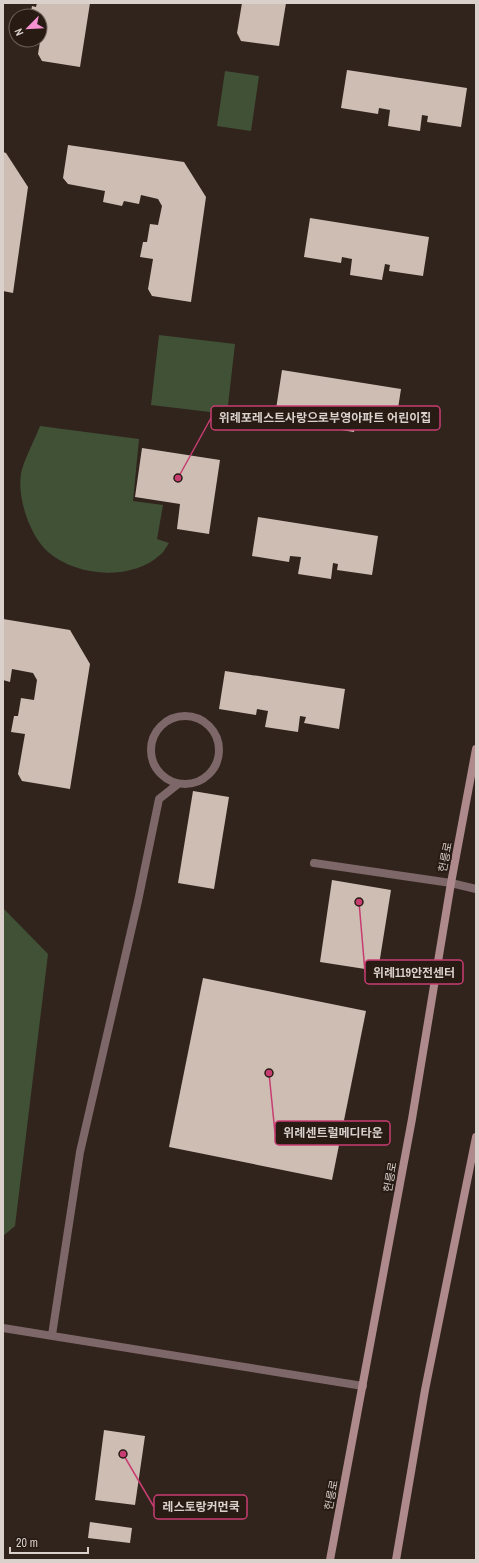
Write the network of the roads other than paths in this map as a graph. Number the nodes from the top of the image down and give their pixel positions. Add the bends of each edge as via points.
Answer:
1 (476, 749) edge
2 (178, 784) junction
3 (314, 863) dead end
4 (451, 883) junction
5 (476, 889) edge
6 (476, 1136) edge
7 (3, 1328) edge
8 (52, 1335) junction
9 (363, 1386) junction
10 (330, 1560) edge
11 (396, 1560) edge

1 - 4 main road, 헌릉로
2 - 2 street via 200,782 215,767 219,756 219,745 212,731 200,720 189,716 177,717 158,729 151,751 153,762 159,772 167,780
2 - 8 street via 159,799 80,1152
3 - 4 street
4 - 5 street
4 - 9 main road, 헌릉로
6 - 11 main road via 425,1390
7 - 8 street
8 - 9 street
9 - 10 main road, 헌릉로

